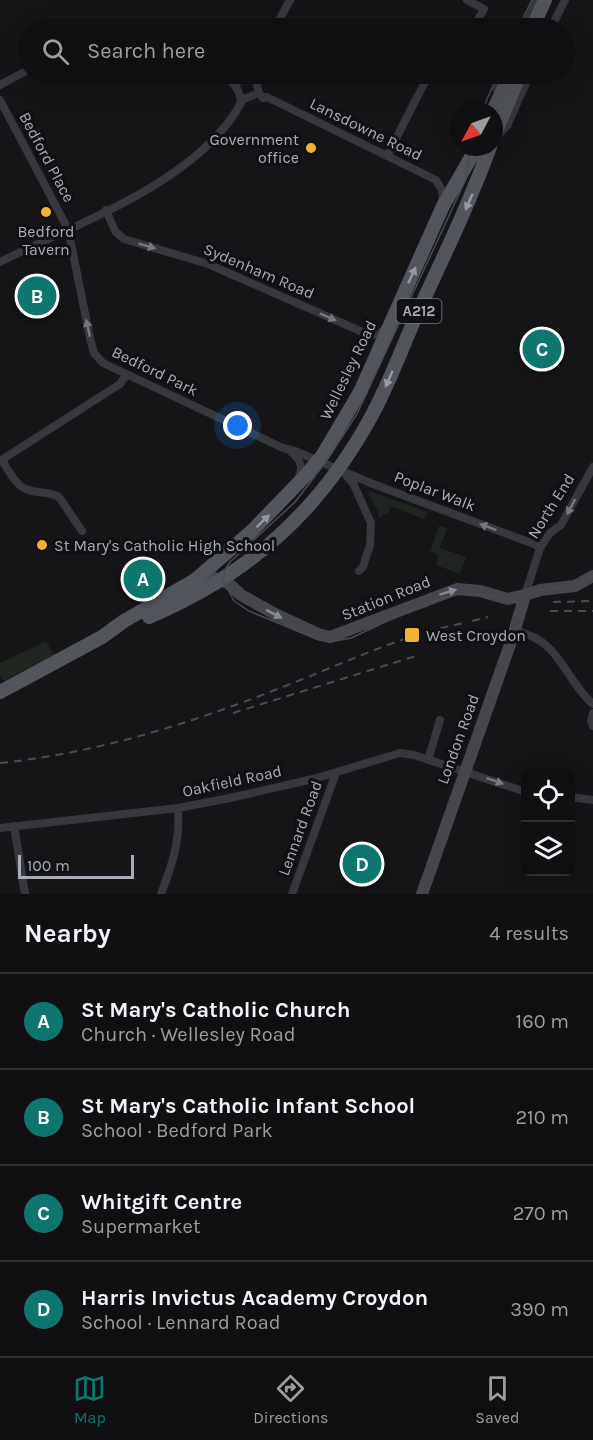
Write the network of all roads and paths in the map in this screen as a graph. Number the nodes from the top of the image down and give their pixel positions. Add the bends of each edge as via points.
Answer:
1 (290, 0) edge
2 (467, 0) edge
3 (537, 0) edge
4 (545, 0) edge
5 (553, 0) edge
6 (565, 0) edge
7 (280, 18) edge
8 (479, 18) edge
9 (529, 18) edge
10 (536, 18) edge
11 (545, 18) edge
12 (556, 18) edge
13 (18, 75) edge
14 (232, 84) edge
15 (240, 84) edge
16 (257, 84) edge
17 (424, 84) edge
18 (498, 84) edge
19 (506, 84) edge
20 (516, 84) edge
21 (526, 84) edge
22 (0, 85) edge
23 (236, 87) junction
24 (258, 89) junction
25 (0, 100) edge
26 (241, 100) junction
27 (490, 102) edge
28 (497, 102) edge
29 (503, 116) edge
30 (503, 130) edge
31 (387, 156) junction
32 (472, 156) edge
33 (487, 156) edge
34 (442, 206) junction
35 (106, 210) junction
36 (68, 229) junction
37 (0, 262) edge
38 (387, 328) junction
39 (122, 373) junction
40 (288, 450) junction
41 (1, 460) edge
42 (318, 460) junction
43 (593, 467) edge
44 (341, 471) junction
45 (292, 490) junction
46 (82, 531) dead end
47 (540, 548) junction
48 (359, 571) dead end
49 (203, 574) junction
50 (593, 576) edge
51 (229, 584) junction
52 (525, 596) junction
53 (515, 630) junction
54 (111, 631) junction
55 (0, 692) edge
56 (593, 704) edge
57 (593, 713) edge
58 (440, 720) dead end
59 (593, 726) edge
60 (428, 760) junction
61 (464, 771) junction
62 (336, 773) junction
63 (521, 791) edge
64 (575, 798) edge
65 (593, 800) edge
66 (178, 808) junction
67 (14, 826) junction
68 (0, 828) edge
69 (24, 894) edge
70 (161, 894) edge
71 (292, 894) edge
72 (422, 894) edge

1 - 7 street
2 - 8 street via 484,9
3 - 9 street
4 - 10 main road
5 - 11 main road
6 - 12 street
13 - 22 street
14 - 23 street
15 - 23 street
16 - 24 street
17 - 31 street
18 - 27 street
19 - 28 main road
20 - 29 main road
21 - 30 street
23 - 26 street
24 - 26 street
24 - 31 street, Lansdowne Road via 263,98
25 - 36 street, Bedford Place
26 - 35 street via 214,138 181,169
31 - 34 street, Lansdowne Road via 439,182
32 - 34 main road, Wellesley Road / A212
33 -> 44 main road, Wellesley Road / A212 via 378,404
38 -> 34 main road, Wellesley Road / A212
35 - 36 street
35 -> 38 street, Sydenham Road via 115,231 127,240 208,264 367,334 378,334
36 - 37 street
39 -> 36 street, Bedford Park via 100,361 92,345
38 - 42 main road, Wellesley Road / A212 via 360,392
39 - 40 street, Bedford Park
39 - 41 street via 120,384
40 - 42 street, Bedford Park
40 - 45 street via 302,466
41 - 46 street via 24,488 59,497
42 - 44 street, Poplar Walk
42 - 45 main road, Wellesley Road / A212
43 -> 47 street, North End via 561,525
47 -> 44 street, Poplar Walk
44 - 48 street via 353,483 371,523 370,545
44 - 51 main road, Wellesley Road / A212 via 296,521
49 -> 45 main road, Wellesley Road / A212
47 - 52 street, North End
49 - 51 street, Station Road
49 - 54 main road, Wellesley Road / A212
50 - 52 street, Station Road via 575,586
51 -> 52 street, Station Road via 249,601 330,637 456,589 508,599
51 - 54 main road, Wellesley Road / A212
52 - 53 street, London Road
53 - 56 street via 544,643
53 - 61 street, London Road
54 - 55 main road, Wellesley Road / A212
57 - 59 street
58 - 60 street
60 - 61 street, Oakfield Road
60 - 62 street, Oakfield Road via 400,753
61 -> 63 street, Oakfield Road
61 - 72 street, London Road
62 - 66 street, Oakfield Road
62 - 71 street, Lennard Road
64 - 65 street
66 - 67 street, Oakfield Road
66 - 70 street via 177,846
67 - 68 street, Oakfield Road
67 - 69 street

